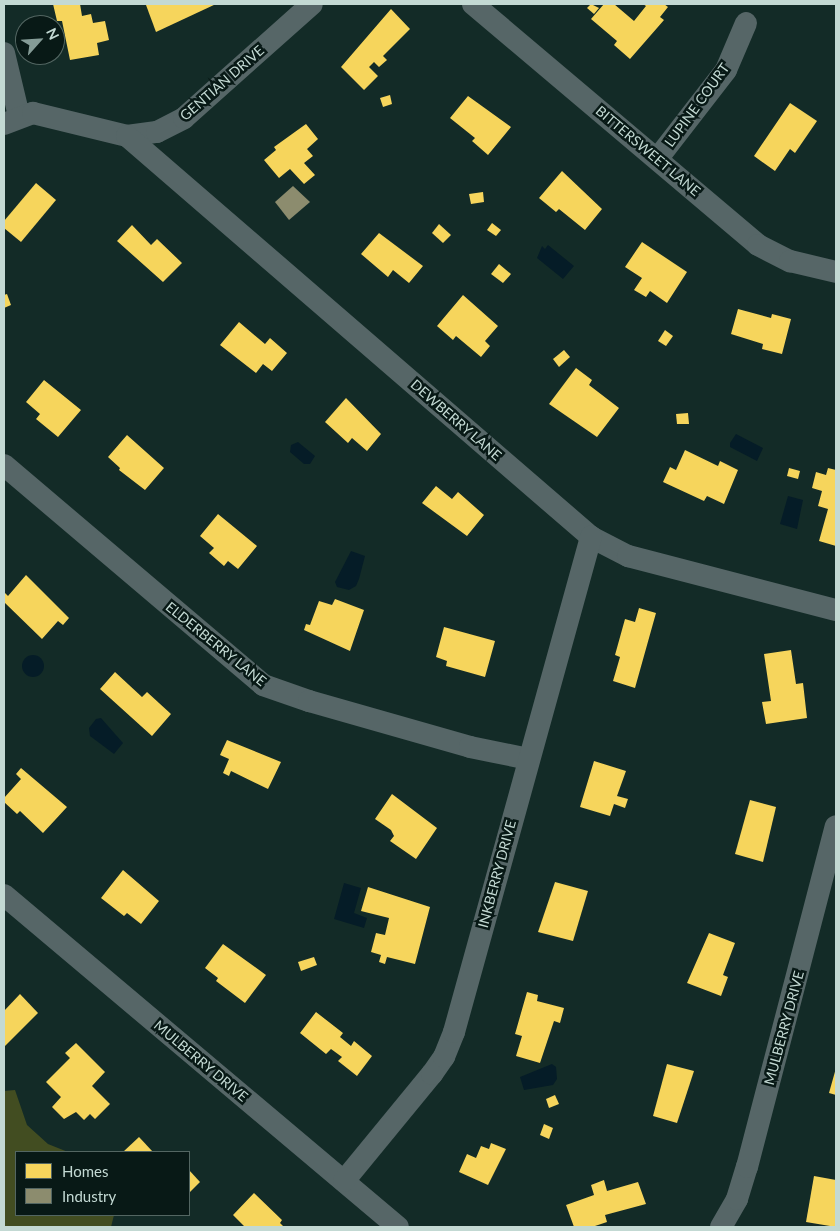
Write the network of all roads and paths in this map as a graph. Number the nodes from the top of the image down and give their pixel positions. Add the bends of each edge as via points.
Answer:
1 (312, 4) edge
2 (472, 4) edge
3 (746, 23) dead end
4 (4, 53) edge
5 (11, 120) edge
6 (127, 136) junction
7 (658, 158) junction
8 (836, 272) edge
9 (4, 465) edge
10 (591, 537) junction
11 (836, 610) edge
12 (529, 759) junction
13 (836, 826) edge
14 (4, 895) edge
15 (344, 1181) junction
16 (398, 1227) edge
17 (721, 1227) edge

1 - 6 street, GENTIAN DRIVE via 184,118 157,132
2 - 7 street, BITTERSWEET LANE
3 - 7 street, LUPINE COURT via 726,70
4 - 5 street
5 - 6 street, GENTIAN DRIVE via 33,113
6 - 10 street, DEWBERRY LANE
7 - 8 street, BITTERSWEET LANE via 758,245 790,261
9 - 12 street, ELDERBERRY LANE via 263,685 286,695 460,745
10 - 11 street, DEWBERRY LANE via 628,556
10 - 12 street, INKBERRY DRIVE
12 - 15 street, INKBERRY DRIVE via 454,1032 444,1057
13 - 17 street, MULBERRY DRIVE via 747,1167 737,1199
14 - 15 street, MULBERRY DRIVE
15 - 16 street, MULBERRY DRIVE

